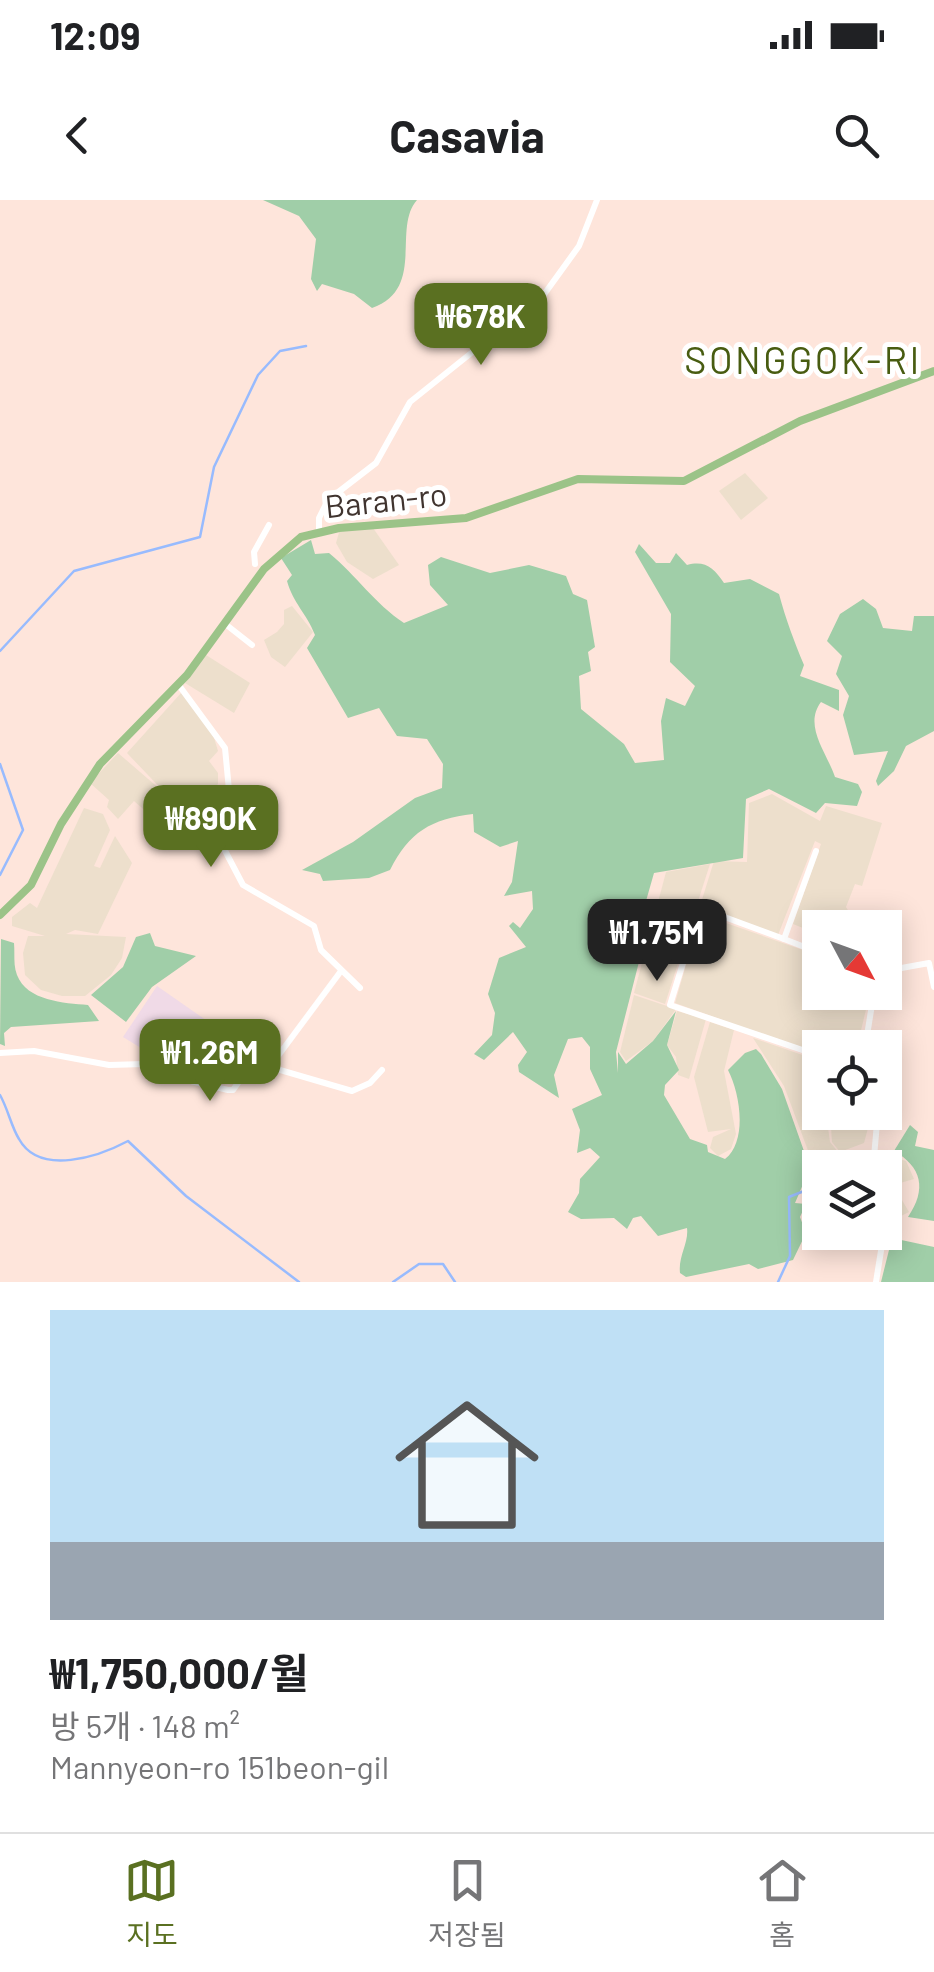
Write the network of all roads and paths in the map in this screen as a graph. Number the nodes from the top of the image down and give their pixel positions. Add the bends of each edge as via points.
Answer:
1 (597, 200) edge
2 (934, 371) edge
3 (269, 526) dead end
4 (320, 533) junction
5 (255, 564) dead end
6 (224, 624) junction
7 (252, 645) dead end
8 (178, 684) junction
9 (816, 851) dead end
10 (0, 915) edge
11 (784, 939) junction
12 (802, 946) edge
13 (902, 968) edge
14 (342, 971) junction
15 (934, 987) edge
16 (360, 988) dead end
17 (802, 1050) edge
18 (0, 1053) edge
19 (271, 1065) junction
20 (382, 1070) dead end
21 (881, 1250) edge
22 (876, 1282) edge

1 - 4 street via 579,246 528,318 410,402 376,463 328,500
2 - 4 main road, Baran-ro via 800,422 684,480 578,479 466,518
3 - 5 street via 254,552
4 - 6 main road, Baran-ro via 301,537 266,567
6 - 7 street
6 - 8 main road, Baran-ro
8 - 10 main road, Baran-ro via 100,764 31,885
8 - 14 street via 225,748 229,790 239,806 221,844 227,862 243,885 314,926 321,950
9 - 11 street
11 - 12 street
11 - 17 street via 700,908 670,1005
13 - 15 street via 928,963
14 - 16 street
14 - 19 street
18 - 19 street via 145,1064 228,1090 253,1062
19 - 20 street via 352,1090
21 - 22 street

